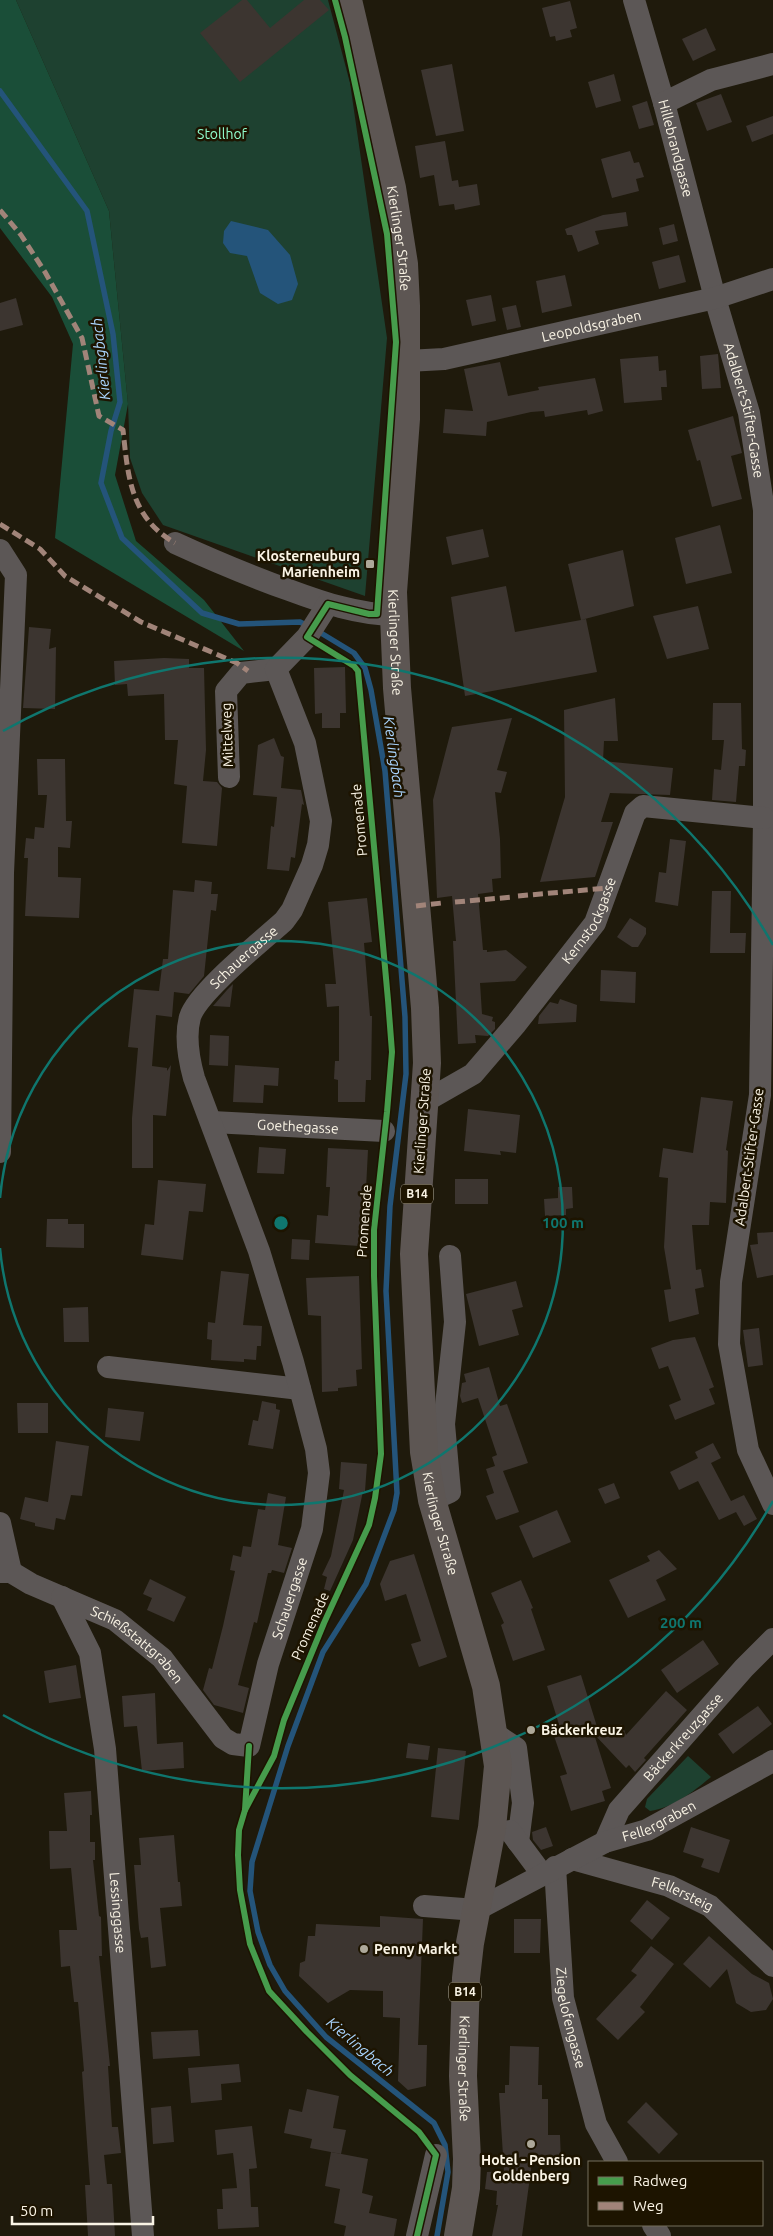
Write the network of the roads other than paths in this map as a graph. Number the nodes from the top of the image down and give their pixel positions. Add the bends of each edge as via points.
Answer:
1 (348, 0) edge
2 (634, 0) edge
3 (773, 64) edge
4 (664, 103) junction
5 (773, 279) edge
6 (715, 298) junction
7 (407, 361) junction
8 (175, 543) dead end
9 (0, 550) edge
10 (324, 611) junction
11 (394, 615) junction
12 (276, 669) junction
13 (229, 778) dead end
14 (764, 818) junction
15 (424, 1102) junction
16 (212, 1122) junction
17 (384, 1131) dead end
18 (0, 1152) edge
19 (450, 1256) dead end
20 (108, 1367) dead end
21 (300, 1389) junction
22 (432, 1500) junction
23 (773, 1504) edge
24 (0, 1523) edge
25 (5, 1572) edge
26 (62, 1597) junction
27 (773, 1638) edge
28 (494, 1734) junction
29 (250, 1746) joint
30 (773, 1761) edge
31 (494, 1810) junction
32 (518, 1842) junction
33 (605, 1842) junction
34 (557, 1867) junction
35 (424, 1906) dead end
36 (476, 1910) junction
37 (773, 1966) edge
38 (436, 2155) dead end
39 (616, 2161) edge
40 (144, 2236) edge
41 (417, 2236) edge
42 (458, 2236) edge

1 - 7 main road, Kierlinger Straße / B14 via 392,188 404,264
2 - 4 street, Hillebrandgasse
3 - 4 street via 711,80
4 - 6 street, Hillebrandgasse
5 - 6 street, Leopoldsgraben
6 - 7 street, Leopoldsgraben via 444,359
6 - 14 street, Adalbert-Stifter-Gasse via 749,413 764,510
7 - 11 main road, Kierlinger Straße / B14 via 406,419 393,575
8 - 10 street
9 - 18 street via 16,575 3,873
10 - 11 street
10 - 12 street via 307,637
11 - 15 main road, Kierlinger Straße / B14 via 402,753 425,1008
12 - 13 street, Mittelweg via 241,673 226,691
12 - 16 street, Schauergasse via 305,743 321,822 320,833 312,865 292,910 206,992 191,1015 189,1056 194,1078
14 - 15 street, Kernstockgasse via 643,806 635,813 595,923 473,1074
14 - 23 street, Adalbert-Stifter-Gasse via 760,1094 732,1282 729,1344 748,1450
15 - 22 main road, Kierlinger Straße / B14 via 414,1254 424,1452
16 - 17 street, Goethegasse
16 - 21 street, Schauergasse via 259,1251
19 - 22 street via 455,1322 444,1424 450,1492
20 - 21 street
21 - 29 street, Schauergasse via 316,1450 318,1498 303,1561 268,1664
22 - 28 main road, Kierlinger Straße / B14 via 486,1686
24 - 25 street
25 - 26 street, Schießstattgraben
26 - 29 street, Schießstattgraben via 115,1620 162,1658 223,1738 233,1744
26 - 40 street, Lessinggasse via 90,1653 105,1749
27 - 33 street, Bäckerkreuzgasse via 619,1810
28 - 31 main road, Kierlinger Straße / B14 via 498,1766
28 - 32 street via 516,1748 523,1803
30 - 33 street, Fellergraben via 647,1830
31 - 32 street
31 - 36 main road, Kierlinger Straße / B14
32 - 34 street
33 - 34 street, Fellergraben
34 - 36 street, Fellergraben
34 - 37 street, Fellersteig via 670,1886 710,1906
34 - 39 street, Ziegelofengasse via 563,1998 596,2124
35 - 36 street
36 - 42 main road, Kierlinger Straße / B14 via 466,1986 463,2076 467,2159
38 - 41 street

